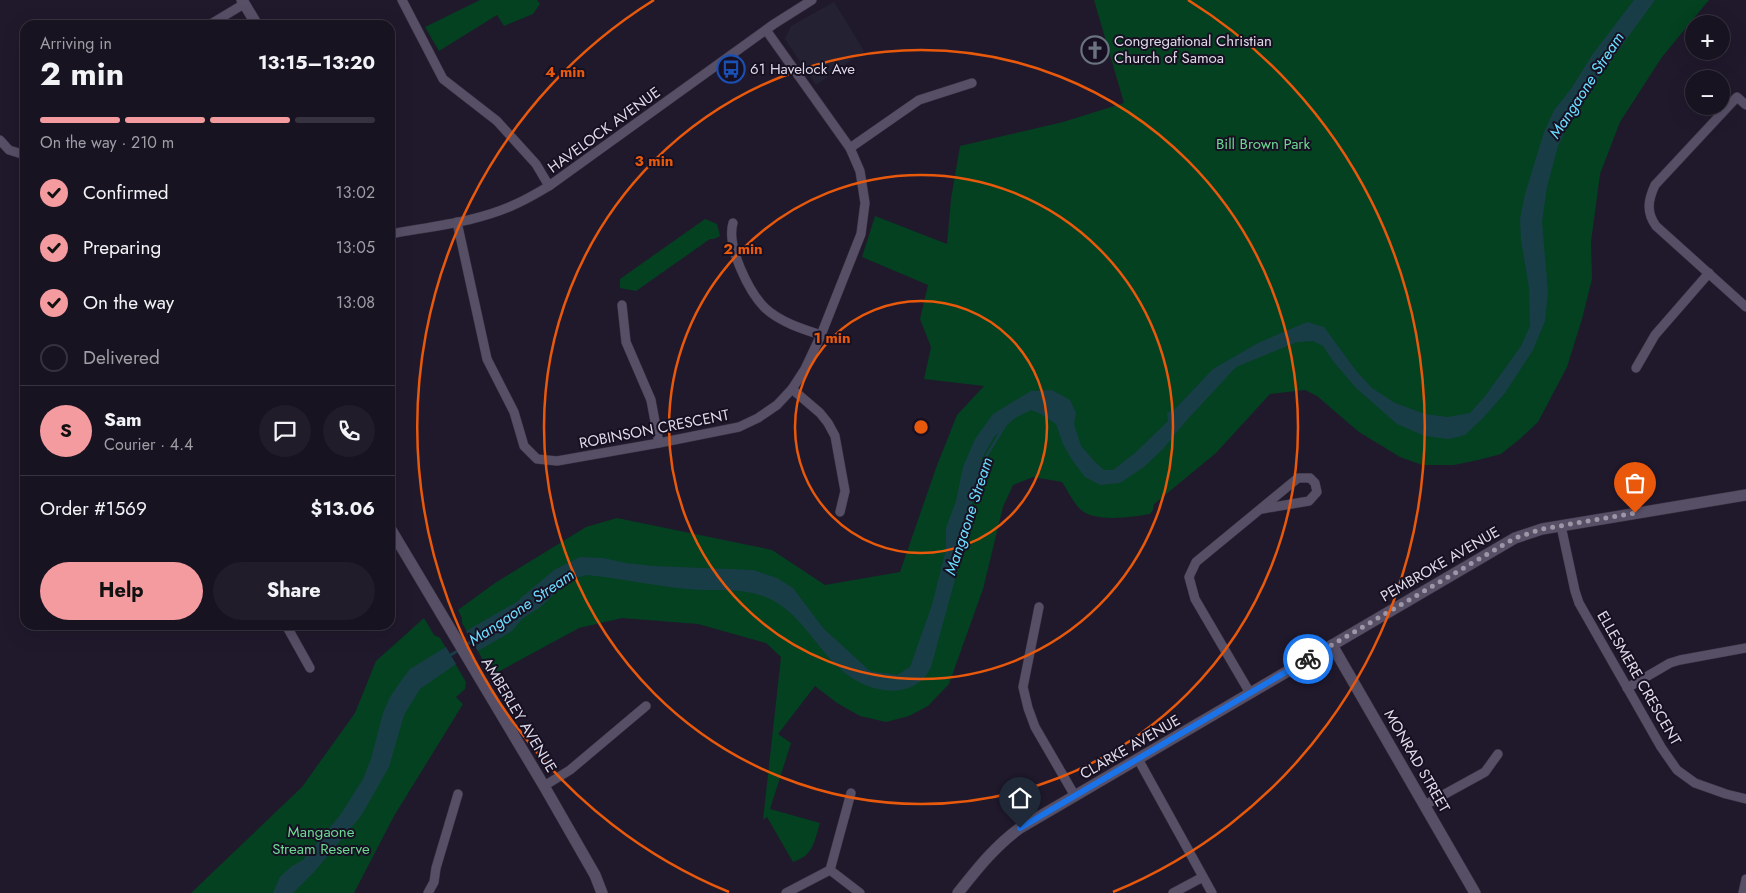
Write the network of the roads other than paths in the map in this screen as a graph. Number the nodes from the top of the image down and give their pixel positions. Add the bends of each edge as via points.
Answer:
1 (402, 0) edge
2 (812, 0) edge
3 (243, 2) edge
4 (216, 20) edge
5 (254, 20) edge
6 (766, 30) junction
7 (972, 83) dead end
8 (1746, 105) edge
9 (0, 140) edge
10 (850, 148) junction
11 (20, 153) edge
12 (549, 186) junction
13 (457, 222) junction
14 (732, 223) dead end
15 (395, 233) edge
16 (1709, 273) junction
17 (622, 305) dead end
18 (1746, 307) edge
19 (821, 335) junction
20 (1636, 368) dead end
21 (792, 389) junction
22 (659, 443) junction
23 (1746, 495) edge
24 (1262, 509) junction
25 (840, 512) dead end
26 (1561, 526) junction
27 (395, 537) edge
28 (1039, 607) dead end
29 (289, 630) edge
30 (1332, 645) junction
31 (1746, 648) edge
32 (310, 668) dead end
33 (1627, 688) junction
34 (1250, 692) junction
35 (646, 706) dead end
36 (1498, 754) dead end
37 (1138, 759) junction
38 (544, 786) junction
39 (851, 793) dead end
40 (458, 794) dead end
41 (1075, 796) junction
42 (1746, 799) edge
43 (1425, 805) junction
44 (830, 870) junction
45 (1203, 877) junction
46 (1746, 878) edge
47 (428, 893) edge
48 (602, 893) edge
49 (786, 893) edge
50 (860, 893) edge
51 (958, 893) edge
52 (1173, 893) edge
53 (1212, 893) edge
54 (1475, 893) edge
55 (1743, 893) edge

1 - 12 street via 442,79 498,121 536,164
2 - 6 street, HAVELOCK AVENUE
3 - 4 street
3 - 5 street
6 - 10 street, ROBINSON CRESCENT
6 - 12 street, HAVELOCK AVENUE
7 - 10 street via 919,100
8 - 16 street via 1737,97 1655,185 1649,202 1651,218 1656,226
9 - 11 street via 9,150
10 - 19 street, ROBINSON CRESCENT via 860,171 864,218 861,234
12 - 13 street, HAVELOCK AVENUE via 518,204
13 - 15 street, HAVELOCK AVENUE
13 - 22 street, ROBINSON CRESCENT via 487,359 514,412 524,446 537,459 557,461
14 - 19 street via 738,260 753,292 765,308
16 - 18 street
16 - 20 street via 1655,335
17 - 22 street via 626,342 650,400
19 - 21 street, ROBINSON CRESCENT via 806,370
21 - 22 street, ROBINSON CRESCENT via 777,406 739,427
21 - 25 street via 820,413 835,436 845,491
23 - 26 street, PEMBROKE AVENUE
24 - 24 street via 1309,501 1317,492 1315,483 1310,478 1298,478
24 - 34 street via 1196,562 1189,578 1195,599
26 - 30 street, PEMBROKE AVENUE via 1507,542
26 - 33 street, ELLESMERE CRESCENT via 1577,597
27 - 38 street, AMBERLEY AVENUE
28 - 41 street via 1023,687 1034,727
29 - 32 street
30 - 34 street, CLARKE AVENUE
30 - 43 street, MONRAD STREET
31 - 33 street via 1670,663
33 - 42 street, ELLESMERE CRESCENT via 1677,770 1695,784
34 - 37 street, CLARKE AVENUE
35 - 38 street via 570,770
36 - 43 street via 1485,772
37 - 41 street, CLARKE AVENUE
37 - 45 street
38 - 48 street, AMBERLEY AVENUE
39 - 44 street
40 - 47 street via 434,882
41 - 51 street, CLARKE AVENUE via 1006,838
43 - 54 street, MONRAD STREET
44 - 49 street
44 - 50 street
45 - 52 street
45 - 53 street
46 - 55 street

